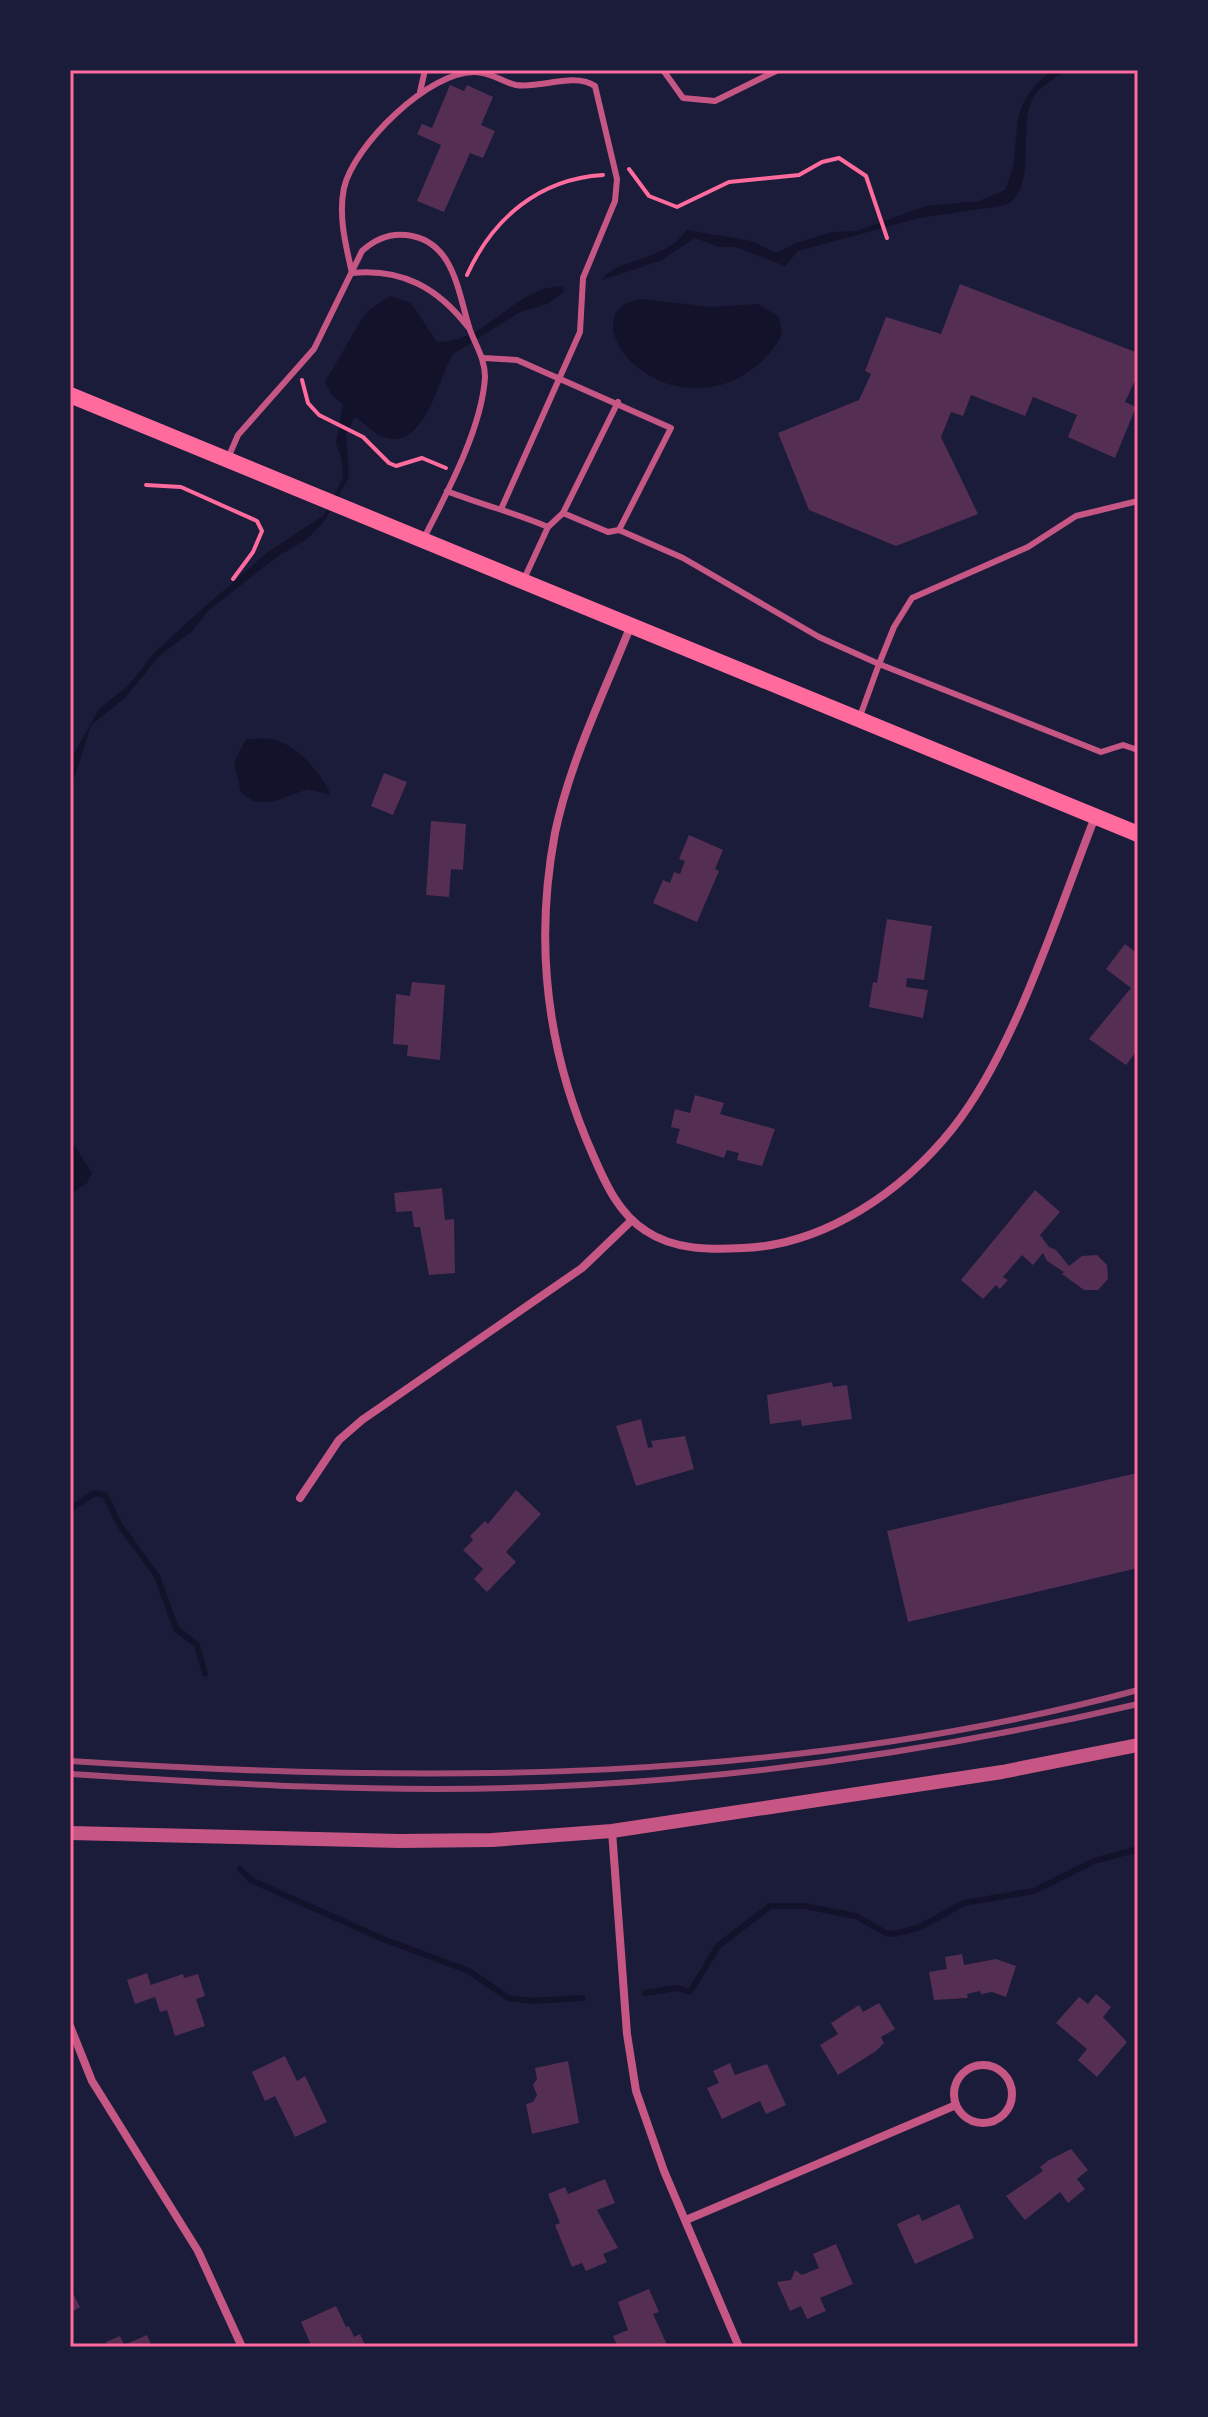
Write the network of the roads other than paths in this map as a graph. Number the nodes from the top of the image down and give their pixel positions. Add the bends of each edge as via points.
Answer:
1 (425, 70) edge
2 (663, 70) edge
3 (778, 70) edge
4 (420, 92) junction
5 (352, 273) junction
6 (469, 328) junction
7 (483, 358) junction
8 (560, 378) junction
9 (70, 395) edge
10 (618, 402) junction
11 (228, 459) junction
12 (447, 491) junction
13 (1138, 501) edge
14 (502, 507) junction
15 (563, 513) junction
16 (548, 527) junction
17 (619, 530) junction
18 (424, 538) junction
19 (524, 579) junction
20 (631, 624) junction
21 (879, 664) junction
22 (859, 719) junction
23 (1138, 750) edge
24 (1095, 817) junction
25 (1138, 834) edge
26 (632, 1220) junction
27 (300, 1498) dead end
28 (1138, 1745) edge
29 (612, 1831) junction
30 (70, 1833) edge
31 (70, 2026) edge
32 (956, 2105) junction
33 (686, 2220) junction
34 (242, 2347) edge
35 (739, 2347) edge

1 - 4 lane
2 - 3 lane via 683,98 715,101
4 - 5 lane via 377,135 347,178 342,211
4 - 8 lane via 470,72 516,85 589,82 598,91 617,185 613,211 583,278 580,332
5 - 6 lane via 383,272 416,281 447,301
5 - 6 lane via 370,243 410,235 447,260
5 - 11 lane via 327,328 238,435
6 - 7 lane
7 - 8 lane via 517,360
7 - 12 lane via 481,401
8 - 10 lane
8 - 14 lane
9 - 11 main road
10 - 15 lane
10 - 17 lane via 671,428
11 - 18 main road
12 - 14 lane
12 - 18 lane
13 - 21 lane via 1076,516 1028,547 912,598
14 - 16 lane
15 - 16 lane
15 - 17 lane via 608,532
16 - 19 lane
17 - 21 lane via 683,558 819,637
18 - 19 main road
19 - 20 main road
20 - 22 main road
20 - 26 street via 561,808 551,859 545,961 552,1029 570,1097 602,1176
21 - 22 lane
21 - 23 lane via 1101,752 1123,745
22 - 24 main road
24 - 25 main road
24 - 26 street via 983,1084 951,1131 910,1172 829,1228 769,1246 687,1247 654,1236
26 - 27 street via 582,1268 362,1420 339,1440
28 - 29 street via 987,1774
29 - 30 street via 415,1841
29 - 33 street via 631,2066 648,2131
31 - 34 street via 92,2081 198,2251
32 - 32 street via 968,2119 994,2121 1008,2109 1006,2074 990,2065 972,2066 958,2078
32 - 33 street
33 - 35 street

